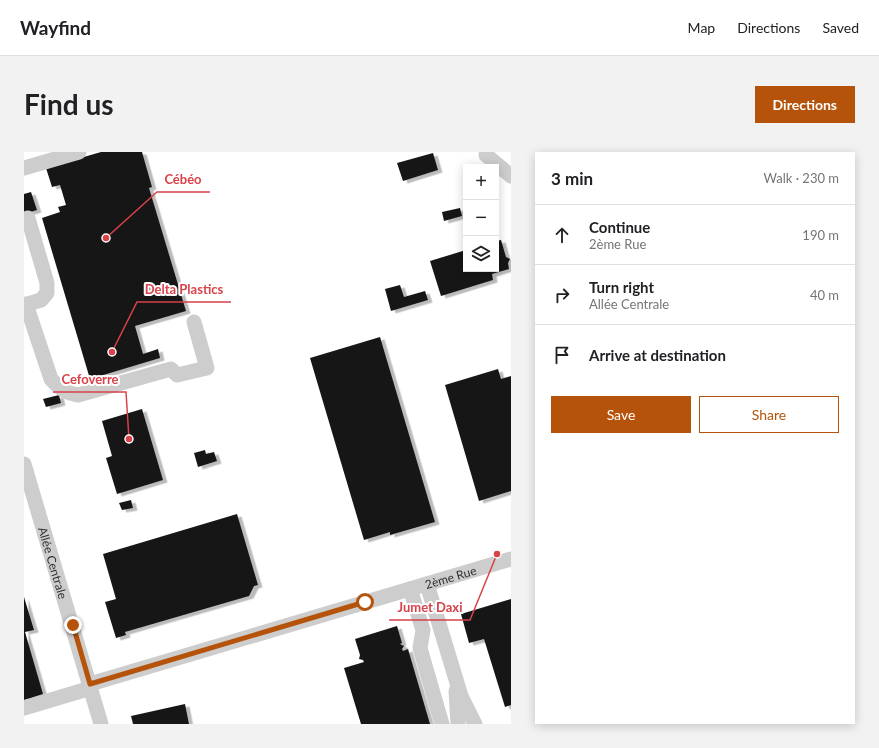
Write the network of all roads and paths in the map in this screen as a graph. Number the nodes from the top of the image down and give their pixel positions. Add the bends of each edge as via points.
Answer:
1 (79, 152) edge
2 (486, 155) dead end
3 (24, 168) edge
4 (511, 176) edge
5 (28, 218) dead end
6 (25, 304) edge
7 (194, 322) dead end
8 (24, 464) edge
9 (511, 559) edge
10 (427, 584) junction
11 (410, 589) junction
12 (455, 676) junction
13 (91, 686) junction
14 (24, 708) edge
15 (101, 724) edge
16 (442, 724) edge
17 (458, 724) edge
18 (475, 724) edge

1 - 3 street
2 - 4 street
5 - 6 street via 47,283 47,293 41,300
6 - 7 street via 50,379 59,389 78,395 171,369 177,376 207,368
8 - 13 street, Allée Centrale
9 - 10 street, 2ème Rue
10 - 11 street, 2ème Rue
10 - 12 street
11 - 13 street, 2ème Rue
11 - 16 street via 423,630 420,648
12 - 17 street
12 - 18 street via 461,696
13 - 14 street, 2ème Rue
13 - 15 street, Allée Centrale

